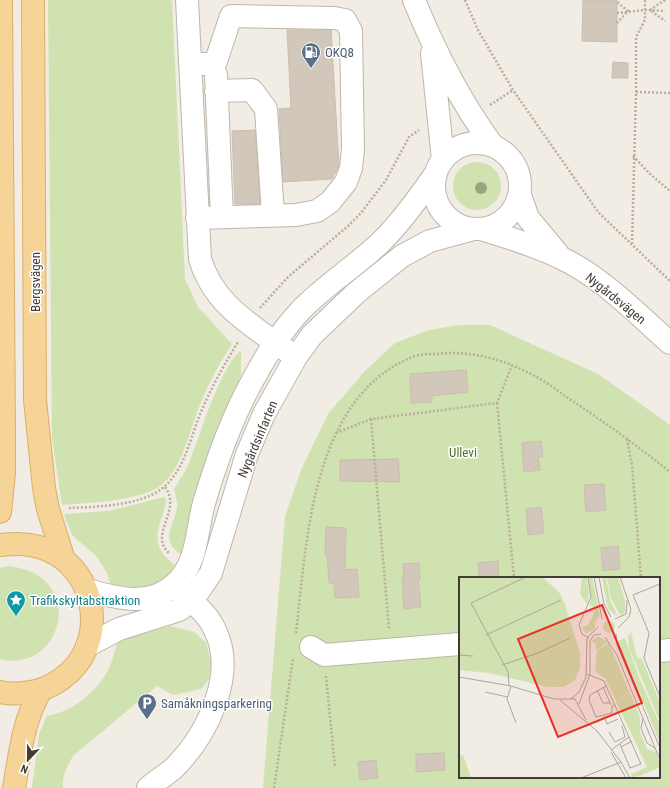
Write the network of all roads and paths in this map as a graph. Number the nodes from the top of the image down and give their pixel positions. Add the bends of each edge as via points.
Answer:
1 (1, 0) edge
2 (33, 0) edge
3 (187, 0) edge
4 (414, 0) edge
5 (465, 0) edge
6 (645, 0) edge
7 (665, 0) edge
8 (617, 2) dead end
9 (231, 8) edge
10 (267, 8) edge
11 (297, 8) edge
12 (646, 10) junction
13 (650, 10) junction
14 (665, 10) dead end
15 (628, 11) junction
16 (617, 13) dead end
17 (665, 21) dead end
18 (617, 24) dead end
19 (431, 42) junction
20 (190, 64) junction
21 (215, 64) junction
22 (216, 91) junction
23 (636, 92) junction
24 (670, 93) edge
25 (493, 146) junction
26 (633, 156) junction
27 (439, 167) junction
28 (670, 191) edge
29 (520, 195) junction
30 (273, 216) junction
31 (197, 218) junction
32 (222, 218) junction
33 (477, 229) junction
34 (632, 244) junction
35 (560, 257) junction
36 (670, 281) edge
37 (276, 343) junction
38 (670, 343) edge
39 (296, 358) junction
40 (512, 365) junction
41 (497, 403) junction
42 (371, 419) junction
43 (336, 433) junction
44 (627, 438) junction
45 (670, 472) edge
46 (0, 512) edge
47 (0, 546) edge
48 (64, 560) junction
49 (514, 577) edge
50 (641, 577) edge
51 (174, 586) junction
52 (87, 590) junction
53 (192, 601) junction
54 (459, 644) edge
55 (87, 646) junction
56 (306, 650) junction
57 (391, 650) junction
58 (670, 650) edge
59 (660, 651) edge
60 (41, 690) junction
61 (0, 692) edge
62 (335, 767) dead end
63 (14, 788) edge
64 (148, 788) edge
65 (274, 788) edge

1 - 46 main road via 4,473
2 - 48 main road, Bergsvägen via 35,400 44,488
3 - 20 street
4 - 19 street
5 - 34 path via 478,30 512,90 598,212
6 - 12 path
7 - 13 path
8 - 15 path
9 - 10 street
9 - 21 street
10 - 11 street
11 - 30 street via 345,20 351,32 351,168 346,182 330,202 317,211
12 - 13 path
12 - 15 path
12 - 23 path via 646,20 636,37
13 - 14 path
13 - 17 path
15 - 16 path
15 - 18 path
19 - 25 street via 472,117
19 - 27 street
20 - 21 street
20 - 31 street
21 - 22 street
22 - 30 street via 252,90 266,109
22 - 32 street
23 - 24 path
23 - 26 path
25 - 27 street via 466,144 453,150
25 - 29 street via 506,154 516,166 520,180
26 - 28 path
26 - 34 path
27 - 33 street via 434,192 441,210 455,223
27 - 37 street via 403,218 382,242 300,311
29 - 33 street via 514,210 503,221 489,228
29 - 35 street, Nygårdsvägen via 528,218
30 - 32 street
31 - 32 street
31 - 37 street via 200,259 205,275 214,290 224,303
33 - 35 street, Nygårdsvägen via 516,240
33 - 39 street, Nygårdsinfarten via 441,236 402,256 335,312 312,335
34 - 36 path
35 - 38 street, Nygårdsvägen via 592,278
37 - 39 street
37 - 51 street via 259,369 233,420 204,505 196,549 183,576
39 - 53 street, Nygårdsinfarten via 264,414 247,454 211,573
40 - 41 path
40 - 43 path via 484,356 455,352 413,356 384,372 358,396
40 - 44 path via 534,375
41 - 42 path
41 - 49 path
42 - 43 path
42 - 57 path
43 - 56 path via 318,482 310,525
44 - 45 path
44 - 50 path via 632,465
47 - 48 main road via 27,544 40,547
48 - 52 main road
51 - 52 street via 163,593 138,600
51 - 53 street
52 - 55 main road via 92,624
53 - 55 street, Nygårdsinfarten via 179,610 119,629
53 - 64 street via 206,614 221,645 221,682 210,715 190,751 174,769
54 - 57 street
55 - 60 main road via 78,663 64,677
56 - 57 street
56 - 62 path
56 - 65 path
58 - 59 street
60 - 61 main road via 22,694
60 - 63 main road via 30,710

